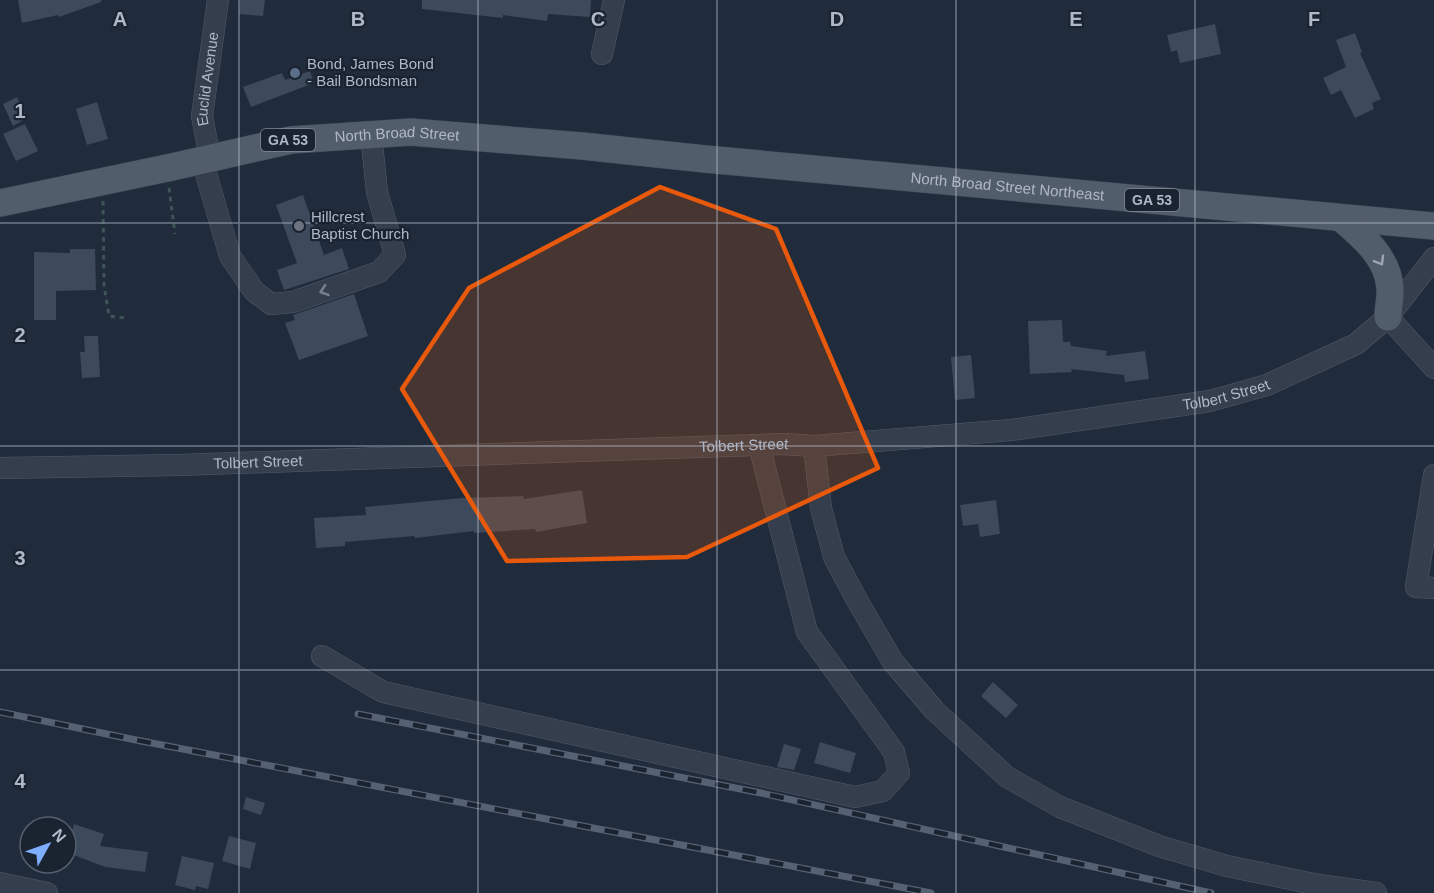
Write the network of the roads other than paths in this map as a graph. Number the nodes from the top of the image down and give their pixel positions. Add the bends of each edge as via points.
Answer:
1 (218, 0) edge
2 (614, 0) edge
3 (602, 54) dead end
4 (371, 134) junction
5 (582, 146) joint
6 (206, 159) junction
7 (0, 203) edge
8 (1341, 218) junction
9 (1434, 226) edge
10 (1434, 258) edge
11 (1388, 317) junction
12 (1434, 369) edge
13 (759, 445) junction
14 (814, 446) junction
15 (0, 468) edge
16 (1434, 475) edge
17 (1434, 588) edge
18 (322, 656) dead end
19 (0, 883) edge
20 (48, 893) edge
21 (1376, 893) edge

1 - 6 street, Euclid Avenue via 202,116
2 - 3 street
4 - 5 main road, North Broad Street / GA 53 via 411,132
4 - 6 main road, North Broad Street / GA 53 via 291,140
4 -> 6 street, Euclid Avenue via 377,192 395,255 379,272 293,302 271,304 254,291 230,256
5 - 8 main road, North Broad Street Northeast / GA 53
6 - 7 main road, North Broad Street / GA 53
8 - 9 main road, North Broad Street Northeast / GA 53
8 -> 11 main road via 1367,241 1383,263 1390,287
10 - 11 street, Tolbert Street
11 - 12 street
11 - 14 street, Tolbert Street via 1356,344 1267,386 1210,401 1011,430
13 - 14 street, Tolbert Street
13 - 15 street, Tolbert Street
13 - 18 street via 807,632 894,752 900,773 883,790 855,797 383,692
14 - 21 street via 821,508 834,557 858,602 900,670 935,711 1007,777 1060,807 1159,846 1227,866
16 - 17 street via 1416,587
19 - 20 street

